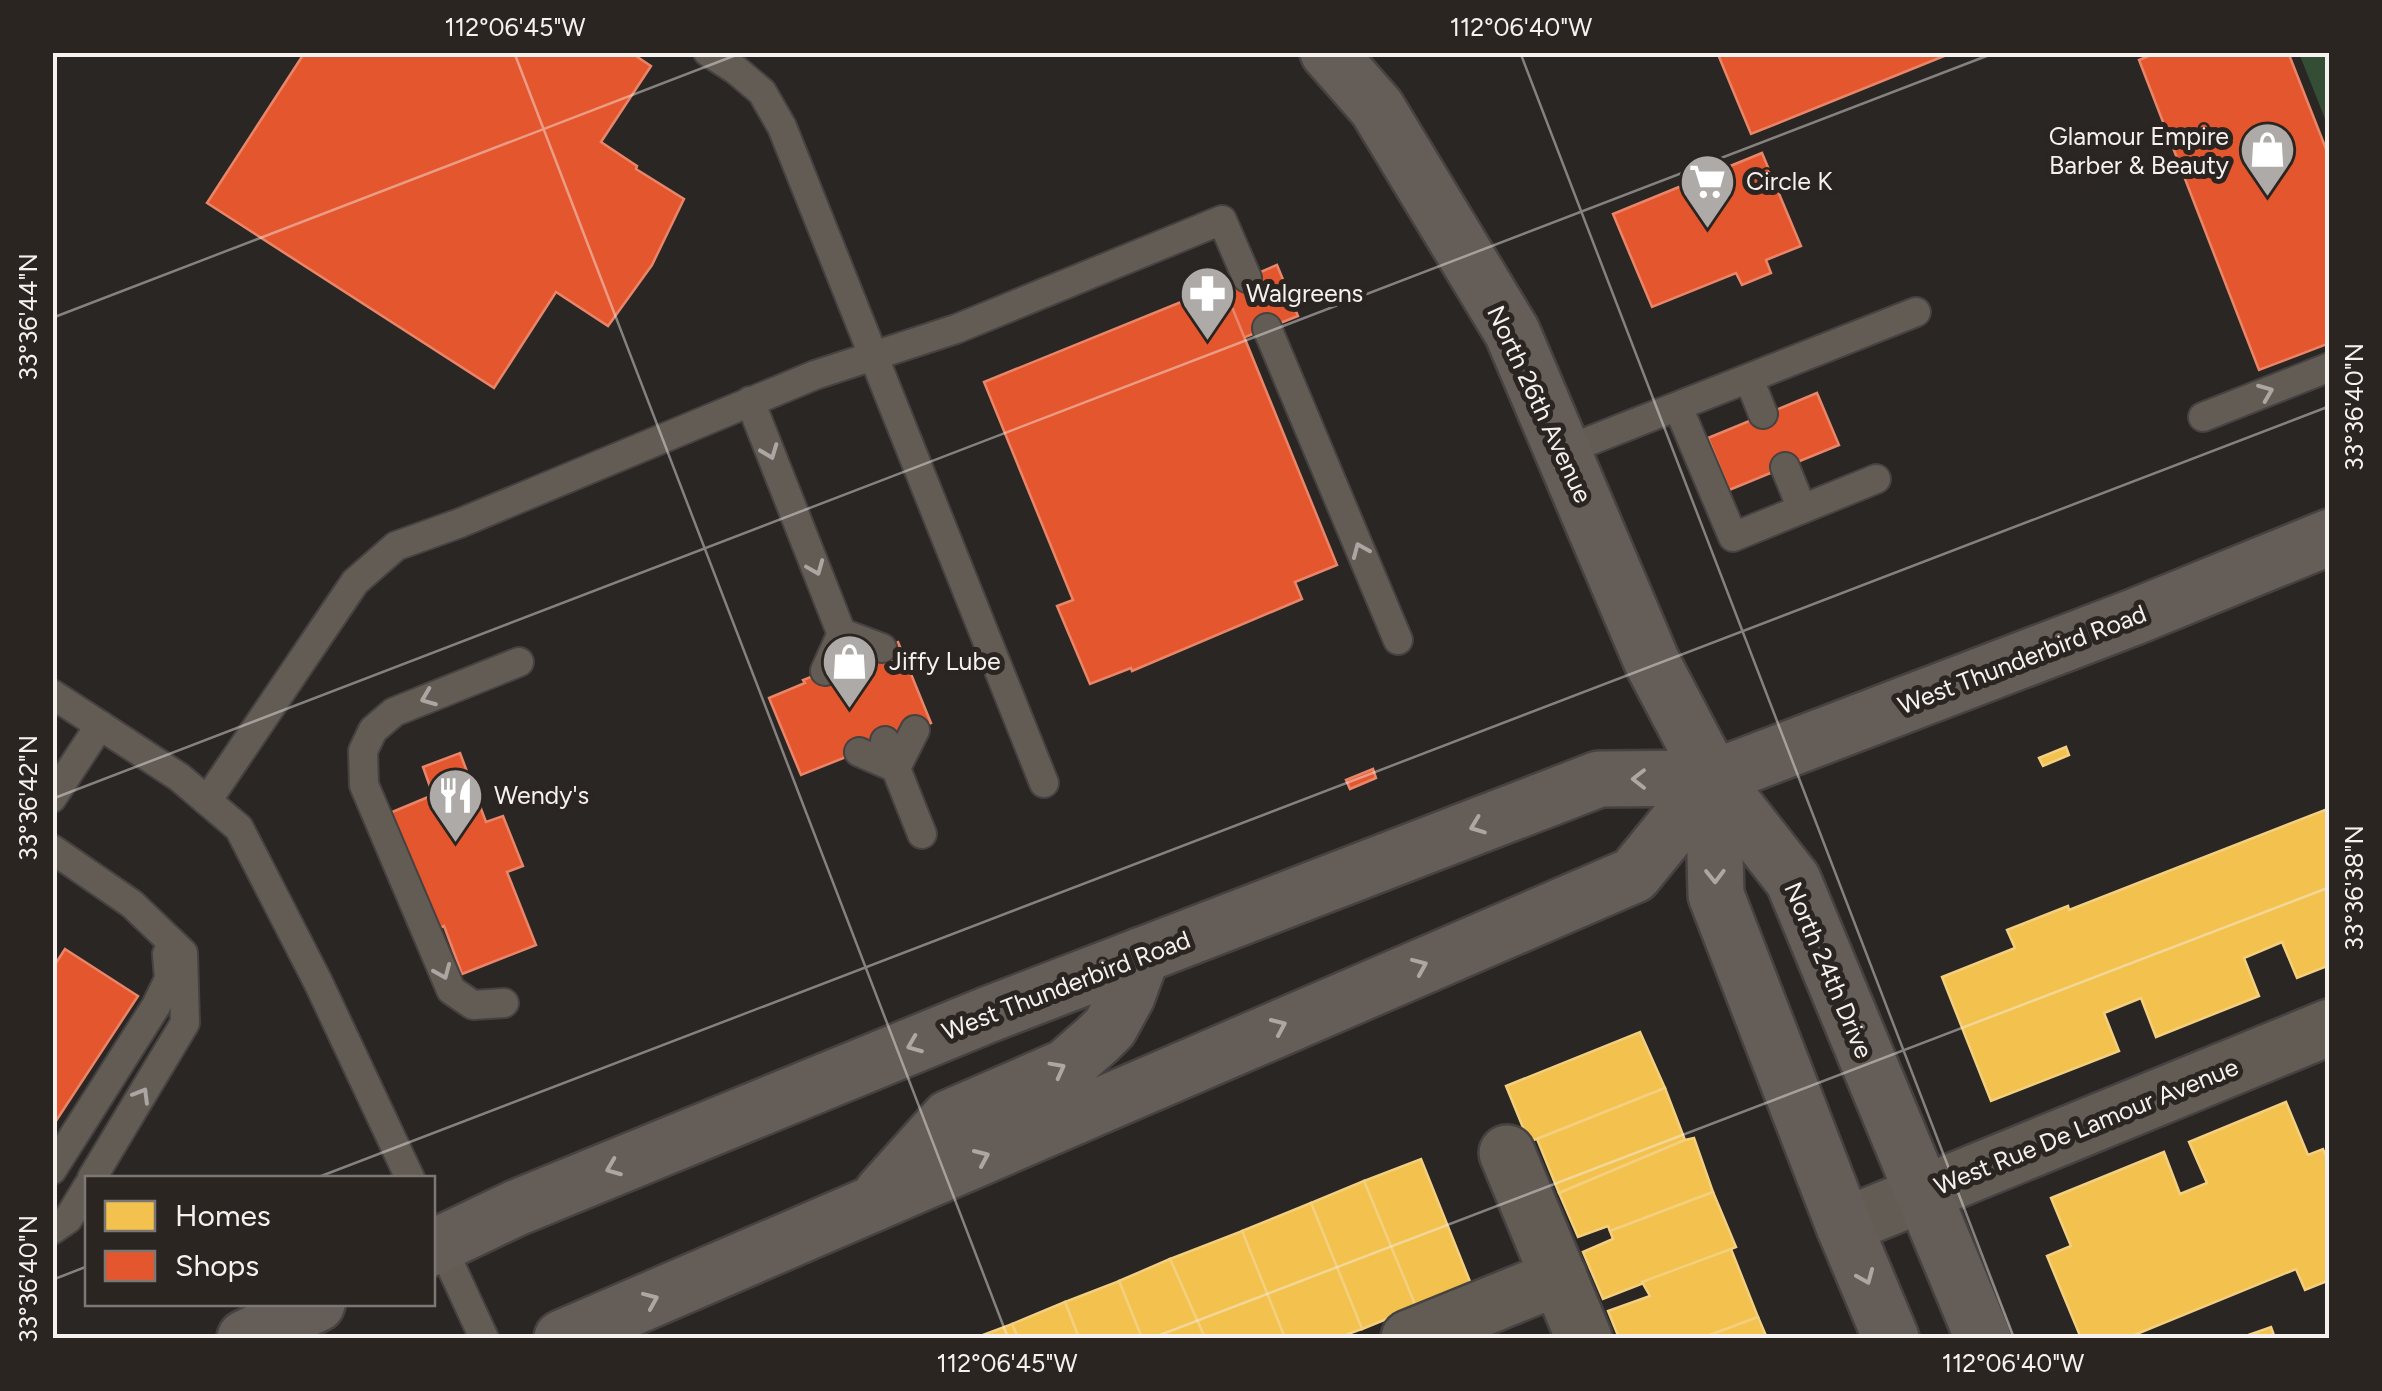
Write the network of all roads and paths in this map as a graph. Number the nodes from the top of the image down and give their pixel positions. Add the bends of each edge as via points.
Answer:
1 (708, 52) edge
2 (1328, 52) edge
3 (1246, 278) dead end
4 (1916, 312) dead end
5 (1267, 328) dead end
6 (872, 358) junction
7 (2330, 367) edge
8 (1749, 378) junction
9 (750, 401) junction
10 (1678, 407) junction
11 (1763, 414) dead end
12 (2202, 417) dead end
13 (1564, 451) junction
14 (1785, 467) dead end
15 (1876, 479) dead end
16 (1802, 509) junction
17 (2330, 538) edge
18 (842, 633) junction
19 (1398, 640) dead end
20 (882, 648) dead end
21 (852, 660) dead end
22 (519, 662) dead end
23 (825, 671) dead end
24 (52, 694) edge
25 (100, 725) junction
26 (914, 730) dead end
27 (872, 747) dead end
28 (896, 768) junction
29 (1713, 778) junction
30 (1044, 783) dead end
31 (52, 798) edge
32 (208, 801) junction
33 (922, 834) dead end
34 (52, 848) edge
35 (166, 936) junction
36 (1142, 955) junction
37 (504, 1003) dead end
38 (2330, 1026) edge
39 (1507, 1153) dead end
40 (52, 1170) edge
41 (93, 1176) edge
42 (409, 1176) edge
43 (85, 1191) edge
44 (1924, 1193) junction
45 (870, 1206) junction
46 (1844, 1226) junction
47 (52, 1230) edge
48 (435, 1239) edge
49 (1558, 1278) junction
50 (313, 1306) edge
51 (245, 1338) edge
52 (484, 1338) edge
53 (562, 1338) edge
54 (1409, 1338) edge
55 (1584, 1338) edge
56 (1892, 1338) edge
57 (1984, 1338) edge

1 - 6 lane via 762,92 782,127
2 - 13 main road, North 26th Avenue via 1377,108 1512,332
3 - 6 lane via 1222,220
4 - 8 lane
19 -> 5 lane
6 - 9 lane
6 - 30 lane
12 -> 7 lane
8 - 10 lane
8 - 11 lane
9 -> 18 lane
9 - 32 lane via 396,546 355,582
10 - 13 lane
10 - 16 lane via 1733,537
13 - 29 main road, North 26th Avenue via 1652,662
14 - 16 lane
15 - 16 lane
17 - 29 main road, West Thunderbird Road
18 - 20 lane
18 - 21 lane
18 - 23 lane
22 -> 37 lane via 394,712 373,730 363,751 364,785 451,990 473,1005
24 - 25 lane
25 - 31 lane
25 - 32 lane
26 - 28 lane
27 - 28 lane
28 - 33 lane
29 -> 36 main road, West Thunderbird Road via 1599,779
29 - 44 main road, North 24th Drive via 1794,880
45 -> 29 main road, West Thunderbird Road via 1634,874
29 -> 46 main road via 1716,895
32 - 42 lane via 238,828
34 - 35 lane
35 - 40 lane via 169,979 156,1006
41 -> 35 lane via 185,1023 183,953
45 -> 36 main road via 949,1118 1066,1067 1110,1027
36 -> 48 main road, West Thunderbird Road
38 - 44 street, West Rue De Lamour Avenue
39 - 49 street
43 - 47 lane
44 - 46 street, West Rue De Lamour Avenue
44 - 57 main road, North 24th Drive
53 -> 45 main road, West Thunderbird Road
46 -> 56 main road
48 - 52 lane
49 - 54 street
49 - 55 street
50 - 51 main road

